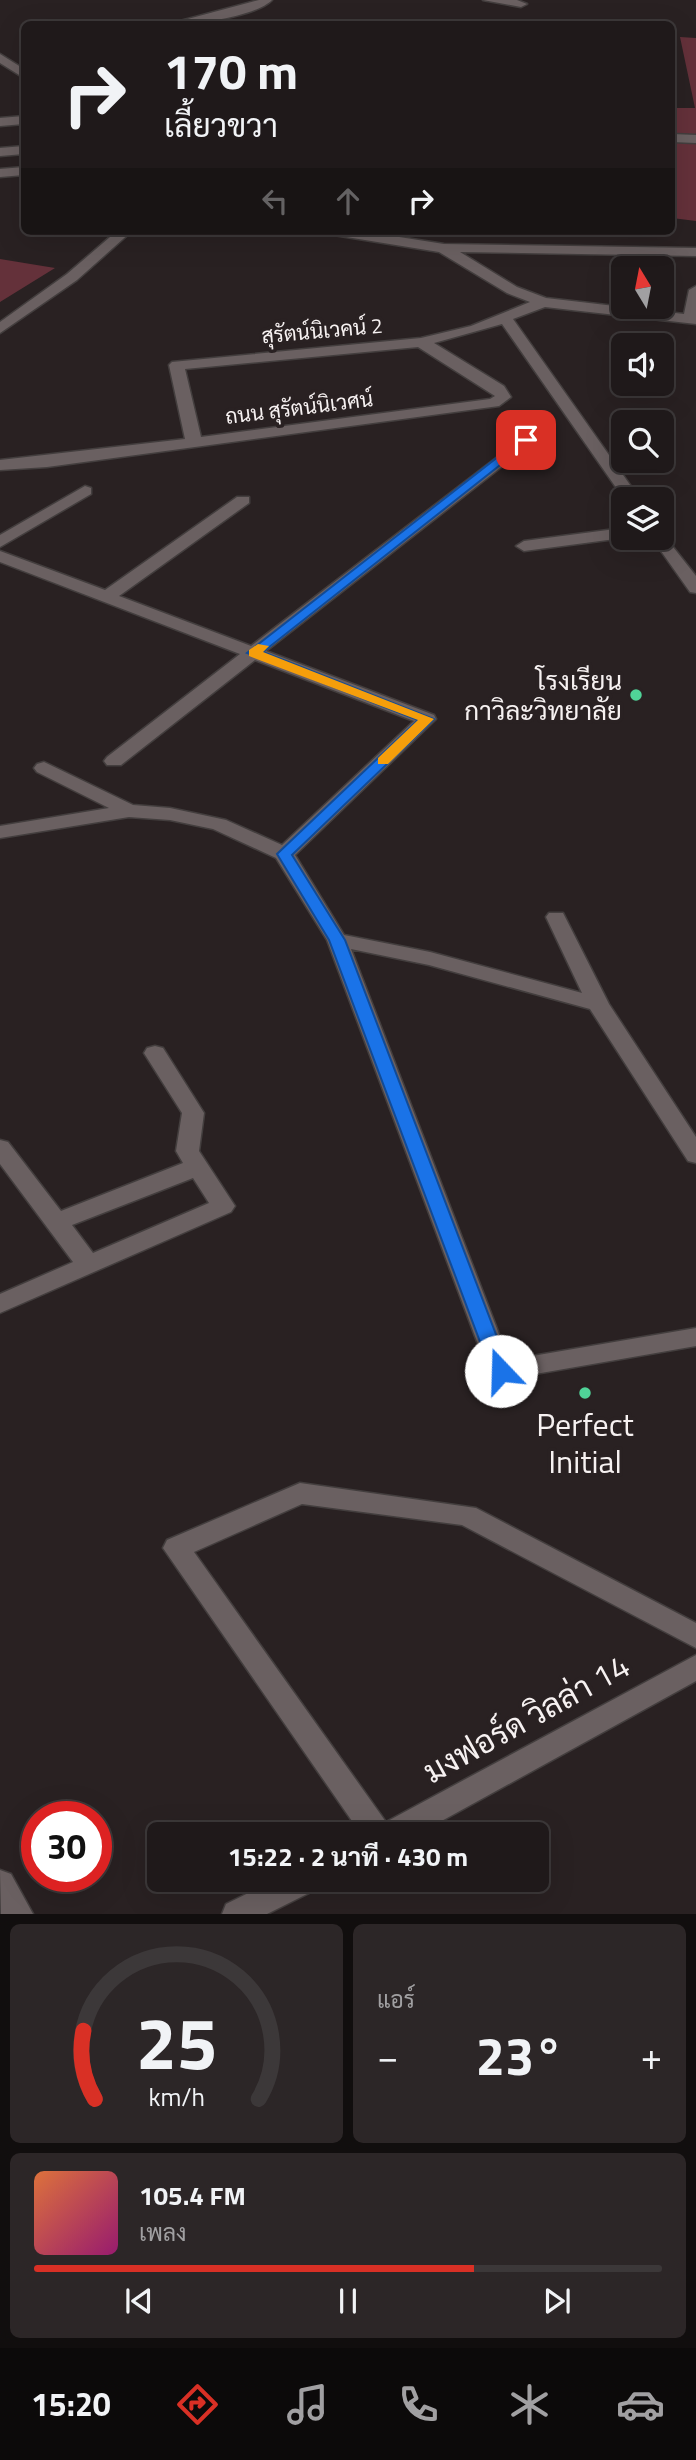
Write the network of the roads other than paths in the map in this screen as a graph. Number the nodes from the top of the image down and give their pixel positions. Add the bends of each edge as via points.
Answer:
1 (266, 0) edge
2 (489, 0) edge
3 (521, 4) dead end
4 (191, 21) edge
5 (21, 56) edge
6 (2, 59) edge
7 (21, 71) edge
8 (21, 120) edge
9 (0, 122) edge
10 (675, 138) edge
11 (696, 139) edge
12 (21, 150) edge
13 (0, 152) edge
14 (21, 171) edge
15 (0, 173) edge
16 (120, 235) edge
17 (360, 235) edge
18 (443, 248) junction
19 (696, 252) edge
20 (696, 290) edge
21 (542, 302) junction
22 (505, 318) junction
23 (693, 319) edge
24 (0, 329) edge
25 (421, 342) junction
26 (526, 440) dead end
27 (194, 442) junction
28 (0, 465) edge
29 (624, 487) edge
30 (85, 491) dead end
31 (243, 500) dead end
32 (611, 535) edge
33 (0, 542) edge
34 (524, 546) dead end
35 (668, 550) edge
36 (0, 556) edge
37 (696, 588) edge
38 (106, 597) junction
39 (254, 653) junction
40 (114, 761) dead end
41 (44, 768) dead end
42 (129, 811) junction
43 (0, 832) edge
44 (284, 854) junction
45 (556, 917) dead end
46 (337, 940) junction
47 (598, 1004) junction
48 (155, 1053) dead end
49 (0, 1148) edge
50 (696, 1155) edge
51 (197, 1167) junction
52 (59, 1221) junction
53 (89, 1265) junction
54 (0, 1304) edge
55 (696, 1337) edge
56 (696, 1636) edge
57 (696, 1667) edge
58 (370, 1822) edge
59 (413, 1822) edge
60 (0, 1884) edge
61 (280, 1892) edge
62 (18, 1914) edge
63 (237, 1914) edge

1 - 4 street via 258,6
2 - 3 street
5 - 6 street
6 - 7 street
8 - 9 street
10 - 11 street
12 - 13 street
14 - 15 street
16 - 24 street
17 - 18 street
18 - 19 street
18 - 21 street via 512,290
20 - 23 street
21 - 22 street, สุรัตน์นิเวคน์ 2
21 - 23 street
22 - 25 street, สุรัตน์นิเวคน์ 2
22 - 29 street
25 - 27 street, สุรัตน์นิเวคน์ 2 via 177,365
25 - 27 street, ถนน สุรัตน์นิเวศน์ via 499,388 503,397 494,402
26 - 39 street
27 - 28 street, ถนน สุรัตน์นิเวศน์
30 - 33 street
31 - 38 street
32 - 34 street
35 - 37 street
36 - 38 street
38 - 39 street
39 - 40 street
39 - 44 street via 427,719
41 - 42 street
42 - 43 street
42 - 44 street via 219,824
44 - 46 street
45 - 47 street
46 - 47 street via 430,959
46 - 55 street via 501,1371
47 - 50 street
48 - 51 street via 193,1113 187,1151
49 - 52 street
51 - 52 street
51 - 53 street via 223,1206
52 - 53 street
53 - 54 street
56 - 58 street via 467,1515 300,1493 176,1548
57 - 59 street, มงฟอร์ด วิลล่า 14
60 - 62 street
61 - 63 street

